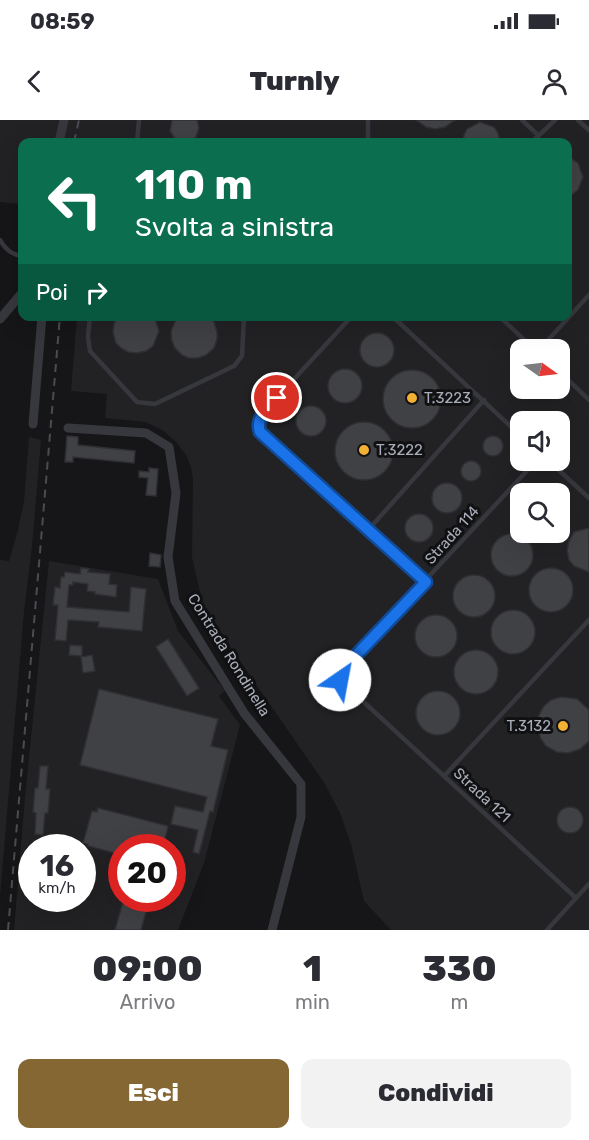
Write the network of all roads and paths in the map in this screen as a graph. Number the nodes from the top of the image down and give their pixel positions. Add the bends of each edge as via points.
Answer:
1 (64, 120) edge
2 (139, 120) edge
3 (368, 120) edge
4 (522, 120) edge
5 (555, 120) edge
6 (578, 120) edge
7 (589, 130) edge
8 (538, 135) junction
9 (60, 138) edge
10 (137, 138) edge
11 (369, 138) edge
12 (535, 138) edge
13 (0, 240) edge
14 (18, 256) edge
15 (589, 295) edge
16 (18, 298) edge
17 (572, 314) edge
18 (0, 319) edge
19 (42, 321) edge
20 (90, 321) edge
21 (244, 321) edge
22 (347, 321) edge
23 (397, 321) edge
24 (504, 321) edge
25 (565, 321) edge
26 (523, 339) edge
27 (549, 339) edge
28 (570, 381) edge
29 (589, 399) edge
30 (484, 400) junction
31 (33, 424) dead end
32 (510, 425) edge
33 (68, 428) dead end
34 (527, 471) edge
35 (560, 471) edge
36 (589, 498) edge
37 (369, 529) junction
38 (426, 582) junction
39 (589, 620) edge
40 (340, 680) joint
41 (444, 776) junction
42 (589, 884) edge
43 (576, 898) junction
44 (272, 930) edge
45 (547, 930) edge

1 - 9 street
2 - 10 lane
3 - 11 lane
4 - 8 lane
5 - 8 lane
6 - 7 lane
8 - 12 lane
13 - 14 lane via 5,249
15 - 17 lane
16 - 18 street
19 - 31 street
20 - 21 lane via 90,351 136,402 154,404 234,366 242,356
22 - 37 lane via 261,414 258,427
23 - 30 lane
24 - 26 lane
25 - 27 lane
28 - 29 lane
30 - 32 lane
30 - 37 lane
33 - 44 street, Contrada Rondinella via 146,434 169,447 176,493 168,557 176,601 244,713 301,784 301,817
34 - 38 lane, Strada 114
35 - 36 lane
37 - 38 lane
38 - 40 lane, Strada 114 via 342,670
39 - 41 lane
40 - 41 lane, Strada 121
41 - 43 lane, Strada 121
42 - 43 lane
43 - 45 lane

